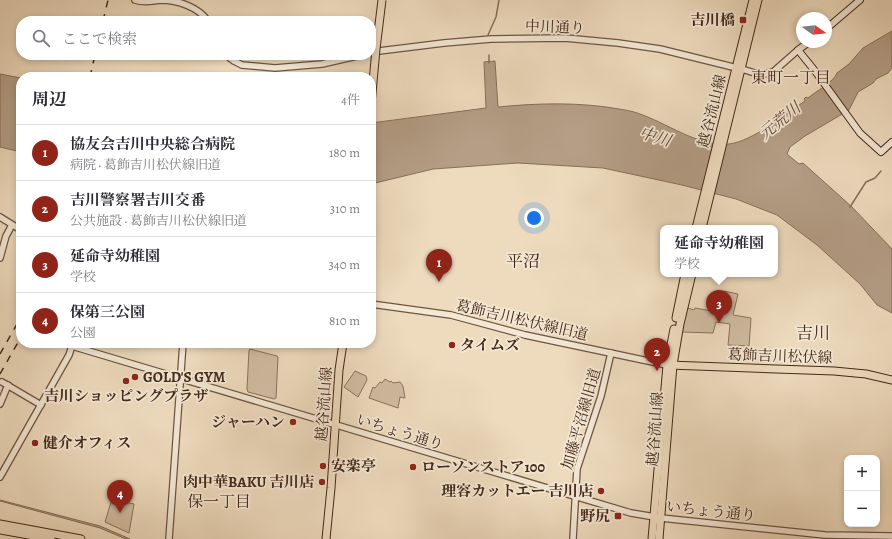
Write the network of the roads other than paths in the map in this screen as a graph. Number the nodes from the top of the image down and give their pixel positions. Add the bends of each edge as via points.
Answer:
1 (136, 0) edge
2 (382, 0) edge
3 (752, 0) edge
4 (758, 0) edge
5 (860, 0) edge
6 (203, 16) edge
7 (832, 24) edge
8 (801, 48) edge
9 (376, 49) edge
10 (798, 50) junction
11 (376, 51) edge
12 (233, 60) edge
13 (339, 60) edge
14 (375, 60) edge
15 (374, 72) edge
16 (738, 72) junction
17 (892, 142) edge
18 (707, 199) junction
19 (0, 217) edge
20 (12, 225) junction
21 (697, 225) edge
22 (703, 225) edge
23 (16, 227) edge
24 (0, 258) edge
25 (685, 277) edge
26 (691, 277) edge
27 (376, 305) edge
28 (71, 348) edge
29 (86, 348) edge
30 (183, 348) edge
31 (342, 348) edge
32 (611, 353) junction
33 (670, 365) junction
34 (181, 378) junction
35 (892, 380) edge
36 (2, 382) dead end
37 (8, 385) junction
38 (0, 404) edge
39 (41, 405) junction
40 (335, 424) junction
41 (0, 477) edge
42 (575, 497) junction
43 (657, 518) junction
44 (0, 524) edge
45 (0, 530) edge
46 (892, 536) edge
47 (51, 539) edge
48 (81, 539) edge
49 (170, 539) edge
50 (326, 539) edge
51 (573, 539) edge
52 (652, 539) edge
53 (659, 539) edge

1 - 6 street via 144,3 161,0 179,2
2 - 9 main road, bridge
3 - 16 main road, 越谷流山線
4 - 16 main road, 越谷流山線
5 - 7 main road
8 - 10 main road
10 - 16 street, 中川通り via 770,74
10 - 17 main road via 864,138 881,152
11 - 16 street, 中川通り via 484,40 565,38 660,49
12 - 13 street via 242,65 276,68
14 - 15 main road, bridge
16 - 18 main road
18 - 21 main road
18 - 22 main road
19 - 20 street
20 - 23 street
20 - 24 street
25 - 33 main road, 越谷流山線
26 - 33 main road, 越谷流山線
27 - 32 street, 葛飾吉川松伏線旧道 via 451,315 525,335
28 - 39 street
29 - 34 street, いちょう通り
30 - 34 street
31 - 40 main road, 越谷流山線
32 - 33 street, 葛飾吉川松伏線旧道
32 - 42 street, 加藤平沼線旧道 via 601,396 579,460
33 - 35 main road, 葛飾吉川松伏線 via 834,371
33 - 43 main road, 越谷流山線
34 - 40 street, いちょう通り
34 - 49 street
36 - 37 street
37 - 38 street
37 - 39 street
39 - 41 street
40 - 42 street, いちょう通り
40 - 50 main road, 越谷流山線
42 - 43 street, いちょう通り
42 - 51 street, 加藤平沼線旧道
43 - 46 street, いちょう通り via 831,535
43 - 52 main road, 越谷流山線
43 - 53 main road, 越谷流山線
44 - 48 main road
45 - 47 main road

